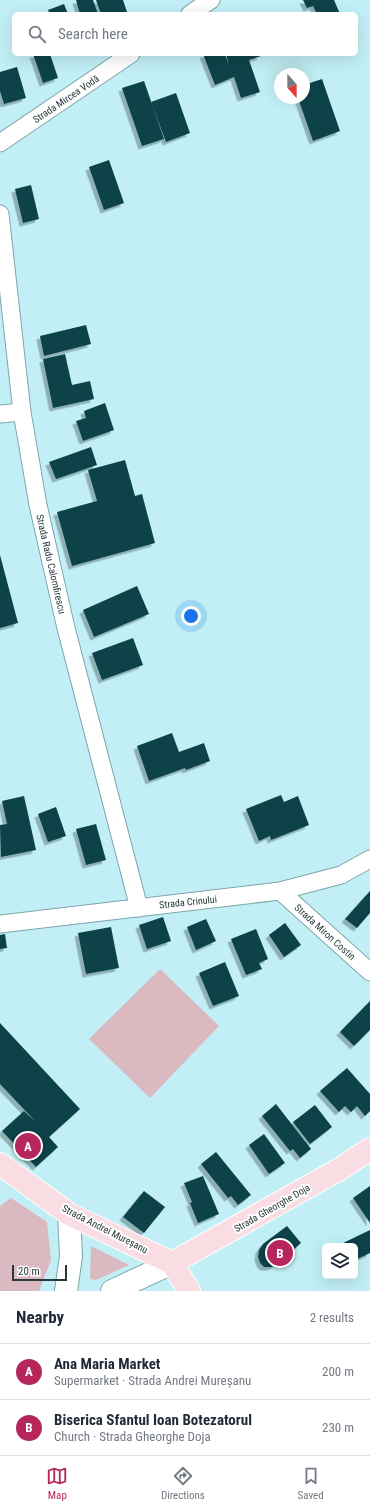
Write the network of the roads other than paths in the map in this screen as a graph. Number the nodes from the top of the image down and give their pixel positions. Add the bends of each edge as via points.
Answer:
1 (211, 0) edge
2 (193, 12) edge
3 (128, 56) edge
4 (0, 143) edge
5 (0, 214) edge
6 (22, 412) junction
7 (0, 414) edge
8 (370, 859) edge
9 (280, 891) junction
10 (139, 908) junction
11 (0, 924) edge
12 (370, 972) edge
13 (370, 1149) edge
14 (0, 1164) edge
15 (69, 1214) junction
16 (172, 1263) junction
17 (66, 1291) edge
18 (112, 1291) edge
19 (189, 1291) edge

1 - 2 street
3 - 4 street, Strada Mircea Vodă
5 - 6 street, Strada Radu Calomfirescu
6 - 7 street
6 - 10 street, Strada Radu Calomfirescu via 38,505 66,628
8 - 9 street, Strada Crinului via 341,875
9 - 10 street, Strada Crinului
9 - 12 street, Strada Miron Costin
10 - 11 street, Strada Crinului
13 - 16 main road, Strada Gheorghe Doja via 334,1173
14 - 15 main road, Strada Andrei Mureșanu
15 - 16 main road, Strada Andrei Mureșanu
15 - 17 street via 71,1256
16 - 18 street
16 - 19 main road

